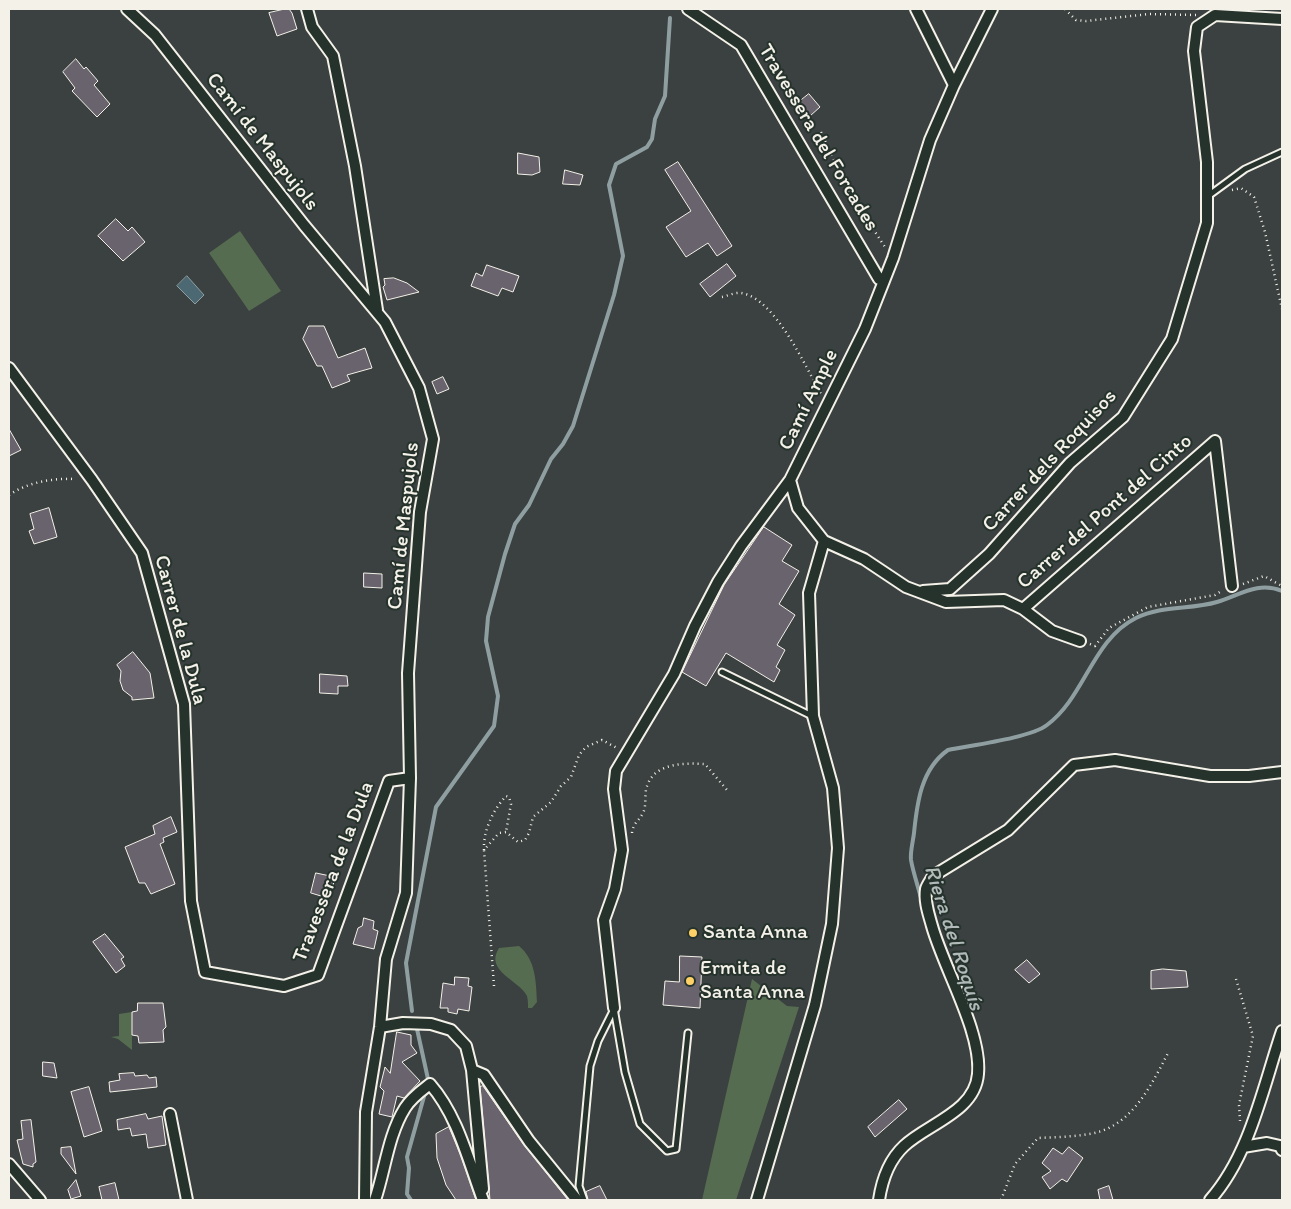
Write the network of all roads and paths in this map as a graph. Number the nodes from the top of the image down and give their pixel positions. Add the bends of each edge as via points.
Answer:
1 (127, 9) edge
2 (308, 9) edge
3 (688, 9) edge
4 (916, 9) edge
5 (992, 9) edge
6 (1065, 9) edge
7 (1216, 15) junction
8 (1282, 19) edge
9 (954, 85) junction
10 (821, 132) dead end
11 (1282, 152) edge
12 (1207, 196) junction
13 (893, 258) junction
14 (879, 279) dead end
15 (722, 297) dead end
16 (1282, 309) edge
17 (377, 311) junction
18 (9, 368) edge
19 (827, 404) junction
20 (92, 480) junction
21 (790, 480) junction
22 (9, 495) edge
23 (824, 542) junction
24 (1232, 586) junction
25 (1282, 586) edge
26 (922, 592) junction
27 (1023, 609) junction
28 (1080, 641) joint
29 (722, 672) dead end
30 (813, 716) junction
31 (626, 753) junction
32 (1282, 772) edge
33 (410, 778) junction
34 (727, 790) dead end
35 (506, 832) junction
36 (484, 850) junction
37 (622, 850) junction
38 (205, 972) joint
39 (1236, 979) dead end
40 (494, 986) dead end
41 (614, 1008) junction
42 (380, 1027) junction
43 (1282, 1031) edge
44 (688, 1033) dead end
45 (1169, 1051) dead end
46 (472, 1070) junction
47 (170, 1114) dead end
48 (1240, 1122) dead end
49 (1243, 1147) junction
50 (1282, 1150) edge
51 (9, 1164) edge
52 (40, 1200) edge
53 (187, 1200) edge
54 (364, 1200) edge
55 (375, 1200) edge
56 (484, 1200) edge
57 (577, 1200) edge
58 (584, 1200) edge
59 (757, 1200) edge
60 (879, 1200) edge
61 (1001, 1200) edge
62 (1210, 1200) edge

1 - 17 street, Camí de Maspujols via 155,35 304,225
2 - 17 street via 312,27 333,56 355,166
3 - 14 street, Travessera del Forcades via 741,46
4 - 9 street
5 - 9 street, Camí Ample
6 - 7 path via 1076,20 1086,21 1149,14
7 - 8 street
7 - 12 street, Carrer dels Roquisos via 1197,27 1194,51 1207,162
9 - 13 street, Camí Ample via 930,140
10 - 13 path via 848,191
11 - 12 lane via 1245,170
12 - 16 path via 1241,188 1254,197
12 - 26 street, Carrer dels Roquisos via 1207,223 1172,339 1123,417 1070,463 988,554 950,589
13 - 19 street, Camí Ample via 865,329
15 - 19 path via 739,292 758,299 772,312
17 - 33 street, Camí de Maspujols via 419,388 433,439 420,512 408,673
18 - 20 street, Carrer de la Dula
19 - 21 street, Camí Ample
20 - 22 path via 61,478 21,487
20 - 38 street, Carrer de la Dula via 142,553 184,704 191,901
21 - 23 street, Camí Ample via 798,508
21 - 31 street via 718,582 674,674
23 - 26 street, Camí Ample via 864,559 906,587
23 - 30 street via 809,593
24 - 25 path via 1264,576
24 - 27 street, Carrer del Pont del Cinto via 1215,441
24 - 28 path via 1214,595 1148,607 1109,628 1095,646
26 - 27 street, Camí Ample via 946,602 1004,600
27 - 28 street, Camí Ample via 1052,631
29 - 30 lane
30 - 59 street via 833,788 838,848 832,924 815,1005
31 - 35 path via 602,740 586,747 579,755 571,777 551,802 533,817 525,840 518,842
31 - 37 street via 616,771 614,789
32 - 60 street via 1210,776 1115,760 1074,765 1008,830 934,876 926,888 926,906 939,952 976,1047 979,1075 971,1092 954,1113 904,1146 886,1172
33 - 38 street, Travessera de la Dula via 388,781 318,975 284,986
33 - 42 street, Camí de Maspujols via 406,893 386,959
34 - 37 path via 705,764 679,763 655,773 647,785 643,813 633,824 630,848
35 - 36 path via 499,834
35 - 36 path via 512,804 506,796 497,806 483,839
36 - 40 path
37 - 41 street via 615,889 604,920
39 - 48 path via 1253,1036 1239,1105
41 - 44 lane via 625,1072 640,1124 667,1151 676,1149
41 - 58 lane via 590,1066 579,1186
42 - 46 street via 403,1023 431,1024 451,1030 466,1046
42 - 54 street, Camí de Maspujols via 366,1112
43 - 49 street
45 - 61 path via 1150,1088 1120,1122 1090,1134 1038,1138 1015,1164
46 - 56 street
46 - 57 street via 484,1076 529,1141
47 - 53 street
49 - 50 street via 1267,1143 1280,1146
49 - 62 street
51 - 52 street
55 - 56 street via 395,1129 405,1108 430,1084 444,1100 454,1121

